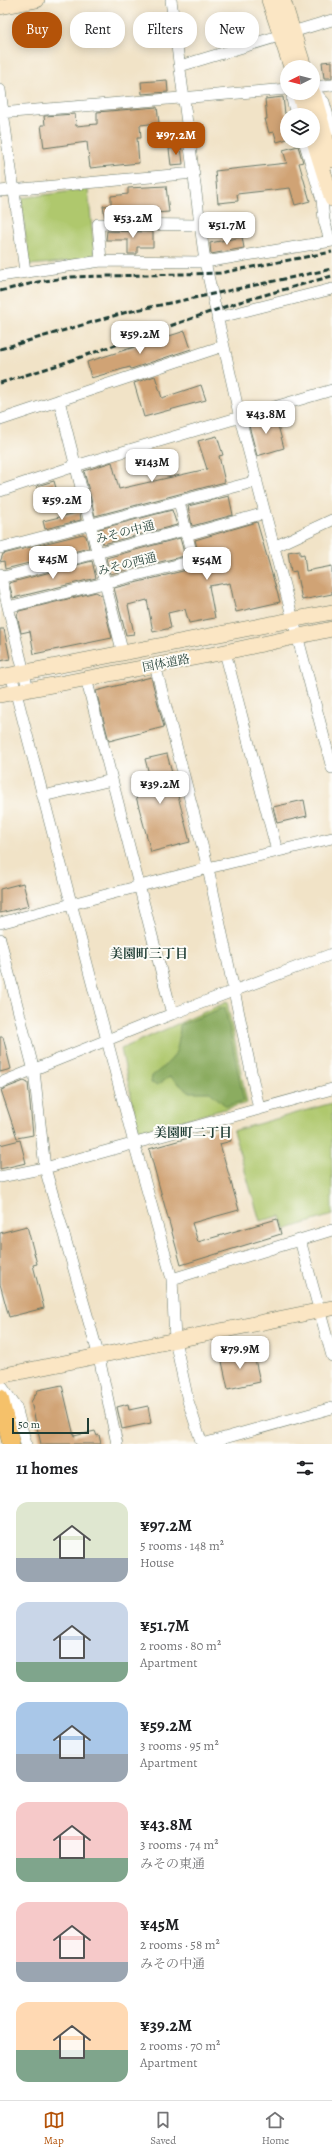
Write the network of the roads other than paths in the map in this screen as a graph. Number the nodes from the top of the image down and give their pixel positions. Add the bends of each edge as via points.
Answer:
1 (37, 0) edge
2 (172, 0) edge
3 (269, 0) edge
4 (283, 0) edge
5 (0, 7) edge
6 (332, 20) edge
7 (287, 33) junction
8 (290, 60) edge
9 (300, 60) edge
10 (180, 66) junction
11 (332, 85) edge
12 (320, 87) edge
13 (280, 89) edge
14 (0, 90) edge
15 (184, 96) junction
16 (320, 97) edge
17 (314, 100) edge
18 (1, 113) edge
19 (332, 130) edge
20 (306, 148) edge
21 (316, 148) edge
22 (332, 160) edge
23 (194, 173) junction
24 (14, 190) junction
25 (0, 191) edge
26 (332, 199) edge
27 (200, 225) junction
28 (331, 241) edge
29 (101, 261) junction
30 (204, 262) junction
31 (25, 271) junction
32 (0, 276) edge
33 (332, 289) edge
34 (217, 318) junction
35 (223, 346) junction
36 (332, 390) edge
37 (59, 400) junction
38 (240, 418) junction
39 (0, 420) edge
40 (75, 466) junction
41 (257, 481) junction
42 (0, 491) edge
43 (179, 501) junction
44 (265, 514) junction
45 (332, 520) edge
46 (89, 524) junction
47 (186, 533) junction
48 (274, 547) junction
49 (0, 548) edge
50 (96, 552) junction
51 (0, 577) edge
52 (105, 584) junction
53 (8, 607) junction
54 (332, 612) edge
55 (293, 620) junction
56 (332, 629) edge
57 (297, 636) junction
58 (225, 652) junction
59 (123, 654) junction
60 (155, 665) junction
61 (12, 674) edge
62 (86, 678) junction
63 (22, 691) junction
64 (0, 695) edge
65 (332, 768) edge
66 (112, 780) junction
67 (43, 796) junction
68 (332, 838) edge
69 (277, 851) junction
70 (208, 868) junction
71 (140, 886) junction
72 (71, 904) junction
73 (0, 923) edge
74 (0, 938) edge
75 (332, 954) edge
76 (236, 991) junction
77 (172, 1014) junction
78 (108, 1041) junction
79 (34, 1071) junction
80 (0, 1084) edge
81 (332, 1089) edge
82 (259, 1109) junction
83 (134, 1143) junction
84 (45, 1168) junction
85 (0, 1177) edge
86 (332, 1230) edge
87 (300, 1240) junction
88 (172, 1278) junction
89 (325, 1310) edge
90 (175, 1340) junction
91 (332, 1356) edge
92 (99, 1357) junction
93 (0, 1376) edge
94 (0, 1384) edge
95 (0, 1398) edge
96 (332, 1408) edge
97 (11, 1444) edge
98 (26, 1444) edge
99 (117, 1444) edge
100 (203, 1444) edge

1 - 5 street
2 - 10 street
3 - 7 street
4 - 7 street
6 - 7 street
7 - 8 street
7 - 9 street
7 - 10 street
10 - 15 street
11 - 12 street
13 - 15 street
14 - 18 street
15 - 18 street
15 - 23 street
16 - 19 street via 324,102
17 - 22 street
18 - 24 street
20 - 28 street
21 - 26 street
23 - 24 street
23 - 27 street
24 - 25 street
24 - 31 street
27 - 29 street via 98,224
27 - 30 street
28 - 30 street
29 - 30 street
29 - 31 street
30 - 34 street
31 - 32 street
33 - 34 street
34 - 35 street
35 - 37 street
35 - 38 street
36 - 38 street
37 - 39 street
37 - 40 street
38 - 40 street
38 - 41 street
40 - 42 street
40 - 46 street
41 - 43 street
41 - 44 street
43 - 46 street
43 - 47 street, みその西通
44 - 47 street, みその中通
44 - 48 street
45 - 48 street
46 - 49 street
46 - 50 street
47 - 50 street, みその中通
47 - 52 street, みその西通 via 193,561
48 - 55 street
50 - 51 street, みその中通
50 - 52 street
51 - 53 street
52 - 53 street, みその西通
52 - 59 street
53 - 61 street
54 - 55 street, 国体道路
55 - 57 street
55 - 59 street, 国体道路
56 - 57 street, 国体道路
57 - 58 street, 国体道路
57 - 65 street
58 - 60 street, 国体道路
58 - 69 street
59 - 61 street, 国体道路
60 - 62 street, 国体道路
60 - 70 street
61 - 63 street
62 - 63 street, 国体道路
62 - 66 street
63 - 64 street, 国体道路
63 - 67 street
66 - 67 street
66 - 71 street
67 - 72 street
68 - 69 street
69 - 70 street
70 - 71 street
70 - 76 street
71 - 72 street
71 - 77 street
72 - 73 street
72 - 78 street
74 - 79 street
75 - 76 street
76 - 77 street
76 - 82 street
77 - 78 street
78 - 79 street
78 - 83 street
79 - 80 street
79 - 84 street
81 - 82 street
82 - 83 street
83 - 84 street
83 - 88 street
84 - 85 street
84 - 92 street
86 - 87 street
87 - 88 street
87 - 89 street
88 - 90 street
89 - 90 street
89 - 91 street
90 - 92 street
90 - 100 street via 188,1401
92 - 93 street
92 - 99 street
94 - 98 street via 16,1407
95 - 97 main road
96 - 100 street

